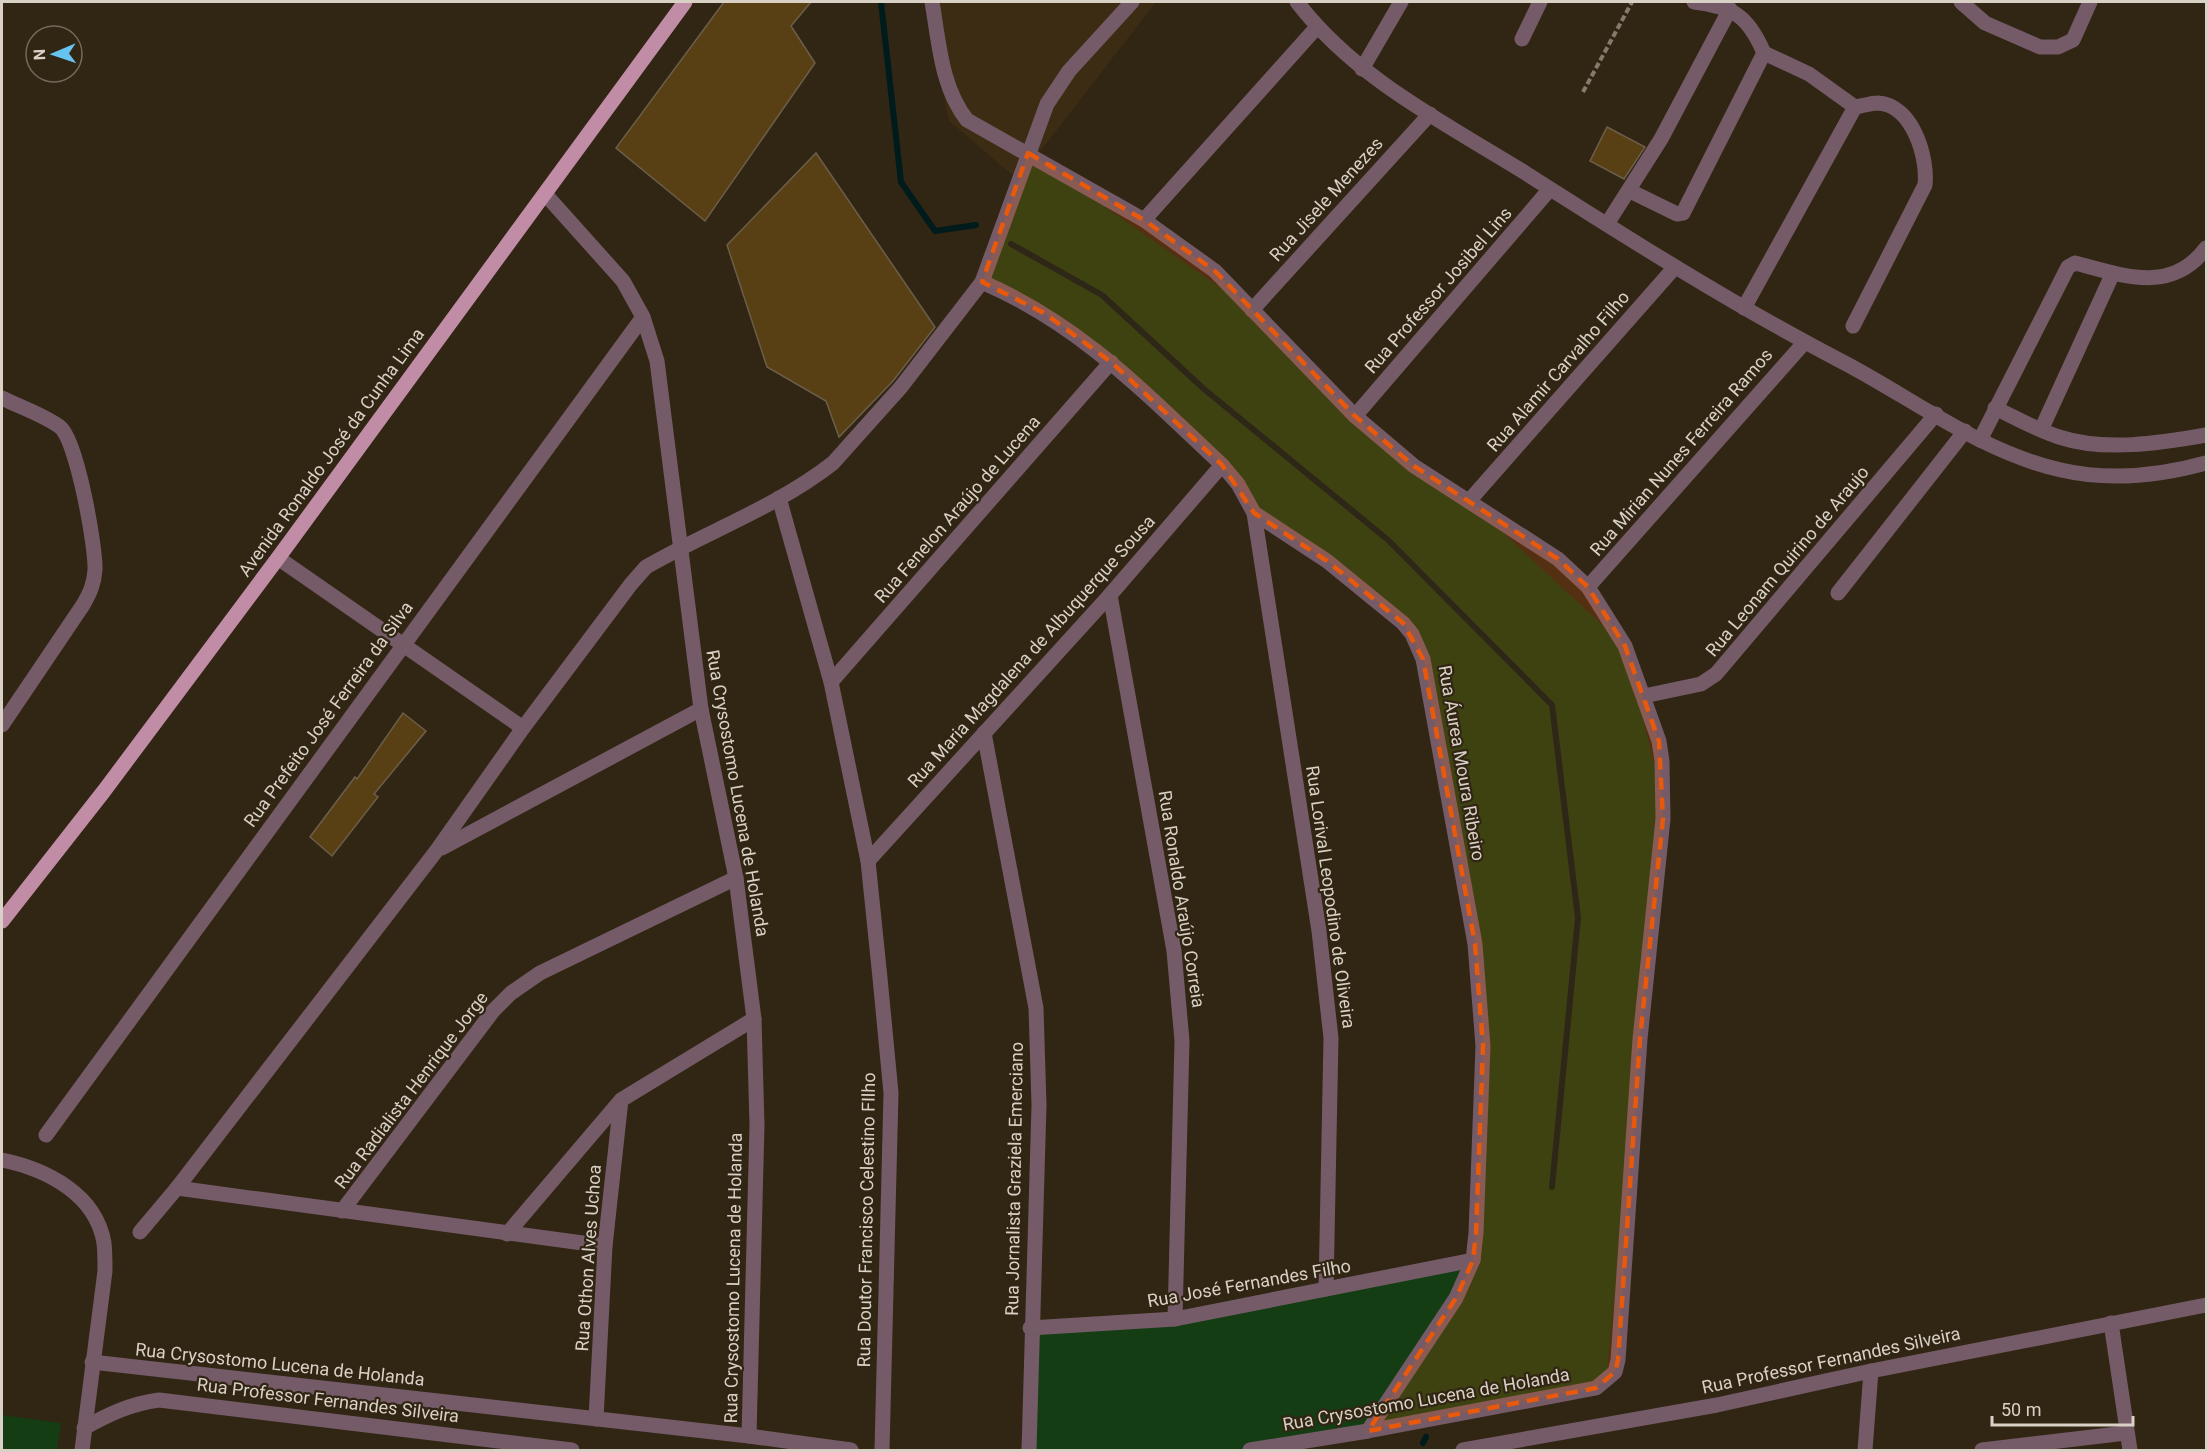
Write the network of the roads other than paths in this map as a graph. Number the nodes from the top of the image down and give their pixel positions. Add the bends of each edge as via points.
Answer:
1 (685, 2) edge
2 (932, 2) edge
3 (1132, 2) edge
4 (1297, 2) edge
5 (1401, 2) edge
6 (1540, 2) edge
7 (1694, 2) edge
8 (1961, 2) edge
9 (2090, 2) edge
10 (1730, 9) junction
11 (1317, 27) junction
12 (1522, 39) dead end
13 (1764, 54) junction
14 (1362, 69) junction
15 (1855, 107) junction
16 (1430, 114) junction
17 (1028, 153) junction
18 (1550, 189) junction
19 (1630, 191) junction
20 (546, 195) junction
21 (1144, 220) junction
22 (1607, 224) junction
23 (2206, 248) edge
24 (1675, 267) junction
25 (2113, 273) junction
26 (982, 282) junction
27 (1744, 308) junction
28 (1252, 310) junction
29 (643, 317) junction
30 (1853, 326) dead end
31 (1804, 343) junction
32 (1111, 362) junction
33 (2, 398) edge
34 (1995, 408) junction
35 (1936, 414) junction
36 (1355, 416) junction
37 (2041, 430) junction
38 (1965, 431) junction
39 (2206, 435) edge
40 (1980, 440) junction
41 (2206, 463) edge
42 (1222, 465) junction
43 (779, 498) junction
44 (1469, 501) junction
45 (1254, 513) junction
46 (679, 548) junction
47 (278, 558) junction
48 (1588, 587) junction
49 (1838, 593) dead end
50 (1110, 595) junction
51 (403, 645) junction
52 (831, 682) junction
53 (1644, 696) junction
54 (701, 709) junction
55 (2, 725) edge
56 (523, 728) junction
57 (984, 734) junction
58 (437, 850) junction
59 (868, 861) junction
60 (736, 879) junction
61 (2, 921) edge
62 (754, 1019) junction
63 (621, 1100) junction
64 (46, 1135) dead end
65 (2, 1160) edge
66 (177, 1188) junction
67 (342, 1211) junction
68 (140, 1232) dead end
69 (507, 1234) junction
70 (605, 1246) junction
71 (1473, 1260) junction
72 (1326, 1289) junction
73 (2206, 1305) edge
74 (1175, 1319) junction
75 (2112, 1323) junction
76 (1030, 1328) junction
77 (92, 1362) junction
78 (1871, 1371) junction
79 (596, 1419) junction
80 (84, 1428) junction
81 (1368, 1431) junction
82 (2126, 1433) junction
83 (749, 1436) junction
84 (2012, 1448) edge
85 (82, 1450) edge
86 (572, 1450) edge
87 (850, 1450) edge
88 (882, 1450) edge
89 (1029, 1450) edge
90 (1250, 1450) edge
91 (1463, 1450) edge
92 (1865, 1450) edge
93 (1982, 1450) edge
94 (2130, 1450) edge

1 - 20 main road, Avenida Ronaldo José da Cunha Lima
2 - 17 street via 955,104 967,120
3 - 17 street via 1069,71 1047,104
4 - 11 street
5 - 14 street
6 - 12 street
7 - 10 street
8 - 9 street via 1984,23 2040,47 2058,47 2073,40
10 - 13 street via 1752,28
10 - 19 street
11 - 14 street
11 - 21 street
13 - 15 street via 1809,74
13 - 19 street via 1683,213 1677,214
14 - 16 street
15 - 27 street
15 - 30 street via 1880,103 1906,119 1915,131 1926,170 1925,185
16 - 18 street
16 - 28 street, Rua Jisele Menezes
17 - 21 street
17 - 26 street
18 - 22 street
18 - 36 street, Rua Professor Josibel Lins
19 - 22 street
20 - 29 street, Rua Crysostomo Lucena de Holanda via 623,281
20 - 47 main road, Avenida Ronaldo José da Cunha Lima
21 - 28 street via 1215,271
22 - 24 street
23 - 25 street via 2182,270 2169,276 2142,279
24 - 27 street
24 - 44 street, Rua Alamir Carvalho Filho
25 - 34 street via 2075,263 2068,267
25 - 37 street
26 - 32 street, Rua Áurea Moura Ribeiro via 1044,313
26 - 43 street via 856,439 815,477
27 - 31 street
28 - 36 street
29 - 46 street, Rua Crysostomo Lucena de Holanda via 657,361
29 - 51 street, Rua Prefeito José Ferreira da Silva
31 - 35 street
31 - 48 street, Rua Mirian Nunes Ferreira Ramos
32 - 42 street, Rua Áurea Moura Ribeiro
32 - 52 street, Rua Fenelon Araújo de Lucena
33 - 55 street via 61,428 72,443 95,567 93,587 83,605
34 - 37 street
34 - 40 street
35 - 38 street
35 - 53 street, Rua Leonam Quirino de Araujo via 1716,674 1701,684
36 - 44 street via 1414,466
37 - 39 street via 2083,442 2108,443 2173,441
38 - 40 street
38 - 49 street
40 - 41 street via 2061,470 2116,476 2181,470
42 - 45 street, Rua Áurea Moura Ribeiro
42 - 50 street, Rua Maria Magdalena de Albuquerque Sousa
43 - 46 street
43 - 52 street, Rua Doutor Francisco Celestino FIlho
44 - 48 street via 1558,559
45 - 71 street, Rua Áurea Moura Ribeiro via 1327,561 1403,623 1423,659 1475,944 1483,1046
45 - 72 street, Rua Lorival Leopodino de Oliveira via 1319,931 1331,1038
46 - 54 street, Rua Crysostomo Lucena de Holanda
46 - 56 street via 646,567 631,584
47 - 51 street
47 - 61 main road, Avenida Ronaldo José da Cunha Lima
48 - 53 street via 1625,646
50 - 57 street, Rua Maria Magdalena de Albuquerque Sousa
50 - 74 street, Rua Ronaldo Araújo Correia via 1174,951 1180,1007
51 - 56 street
51 - 64 street, Rua Prefeito José Ferreira da Silva
52 - 59 street, Rua Doutor Francisco Celestino FIlho
53 - 81 street, Rua Crysostomo Lucena de Holanda via 1662,761 1663,819 1640,1038 1615,1372 1596,1388
54 - 58 street
54 - 60 street, Rua Crysostomo Lucena de Holanda
56 - 58 street
57 - 59 street, Rua Maria Magdalena de Albuquerque Sousa
57 - 76 street, Rua Jornalista Graziela Emerciano via 1036,1008 1039,1105
58 - 66 street
59 - 88 street, Rua Doutor Francisco Celestino FIlho via 891,1093
60 - 62 street, Rua Crysostomo Lucena de Holanda
60 - 67 street, Rua Radialista Henrique Jorge via 540,973 511,993 493,1011
62 - 63 street
62 - 83 street, Rua Crysostomo Lucena de Holanda via 757,1125
63 - 69 street
63 - 70 street, Rua Othon Alves Uchoa
65 - 77 street via 42,1173 74,1190 85,1202 104,1241 105,1271
66 - 67 street
66 - 68 street
67 - 69 street
69 - 70 street
70 - 79 street, Rua Othon Alves Uchoa
71 - 72 street, Rua José Fernandes Filho
71 - 81 street, Rua Áurea Moura Ribeiro via 1456,1298
72 - 74 street, Rua José Fernandes Filho
73 - 75 street, Rua Professor Fernandes Silveira
74 - 76 street, Rua José Fernandes Filho
75 - 78 street, Rua Professor Fernandes Silveira
75 - 82 street
76 - 89 street, Rua Jornalista Graziela Emerciano
77 - 79 street, Rua Crysostomo Lucena de Holanda
77 - 80 street
78 - 91 street, Rua Professor Fernandes Silveira via 1716,1405
78 - 92 street
79 - 83 street, Rua Crysostomo Lucena de Holanda
80 - 85 street
80 - 86 street, Rua Professor Fernandes Silveira via 113,1411 159,1400
81 - 90 street, Rua Crysostomo Lucena de Holanda
82 - 84 street
82 - 94 street
83 - 87 street, Rua Crysostomo Lucena de Holanda
84 - 93 street

